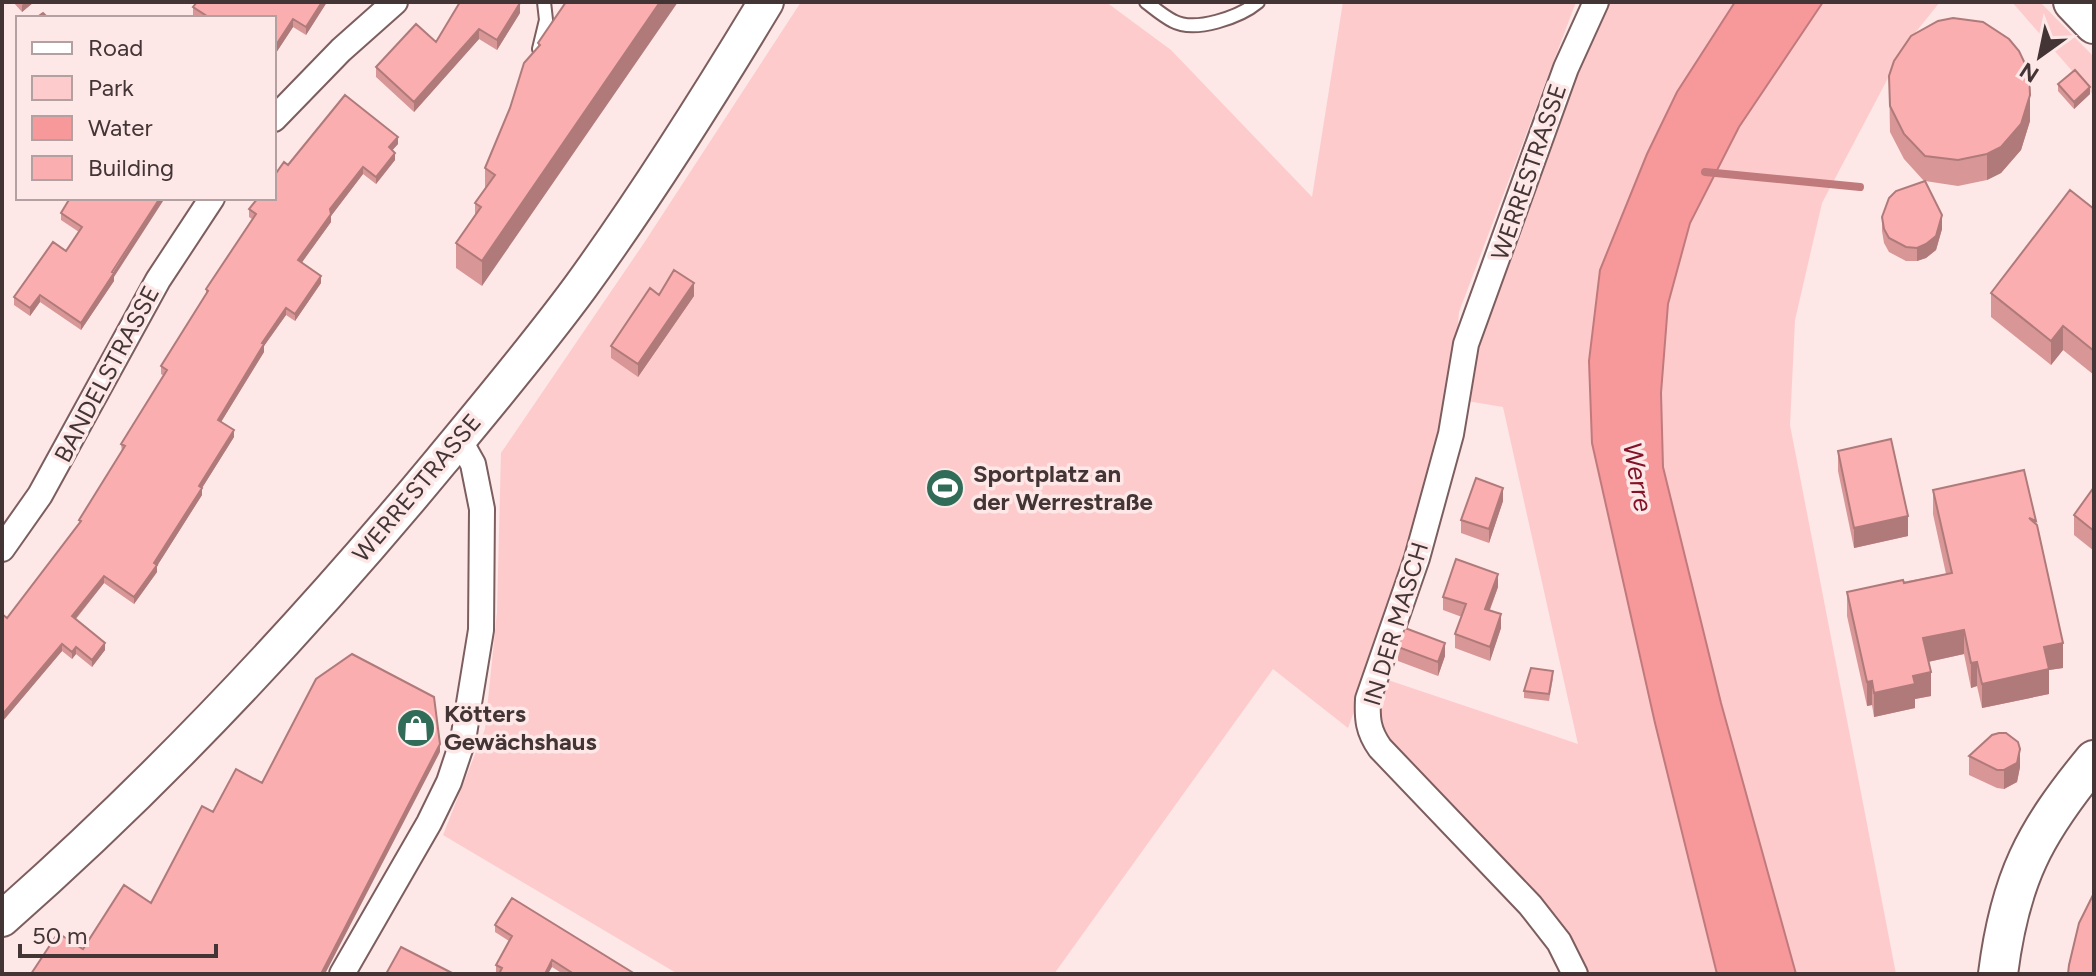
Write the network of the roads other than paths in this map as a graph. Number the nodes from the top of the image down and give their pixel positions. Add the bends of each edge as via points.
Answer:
1 (395, 2) edge
2 (544, 2) edge
3 (766, 2) edge
4 (1146, 2) edge
5 (1258, 2) edge
6 (1596, 2) edge
7 (2073, 2) edge
8 (2094, 24) edge
9 (539, 49) edge
10 (276, 117) edge
11 (211, 200) edge
12 (1466, 344) joint
13 (459, 439) junction
14 (2, 549) edge
15 (2094, 760) edge
16 (2, 919) edge
17 (342, 974) edge
18 (1575, 974) edge
19 (1998, 974) edge

1 - 10 street
2 - 9 lane
3 - 13 main road, WERRESTRASSE via 581,285
4 - 5 lane via 1175,23 1206,24 1244,13
6 - 12 street, WERRESTRASSE via 1566,68
7 - 8 main road
11 - 14 street, BANDELSTRASSE via 158,280 40,495
12 - 18 street, IN DER MASCH via 1451,434 1417,558 1368,699 1369,733 1530,905 1559,942
13 - 16 main road, WERRESTRASSE via 305,620 203,728
13 - 17 street via 473,464 482,509 481,630 463,740 429,823
15 - 19 main road via 2028,854 2014,890

